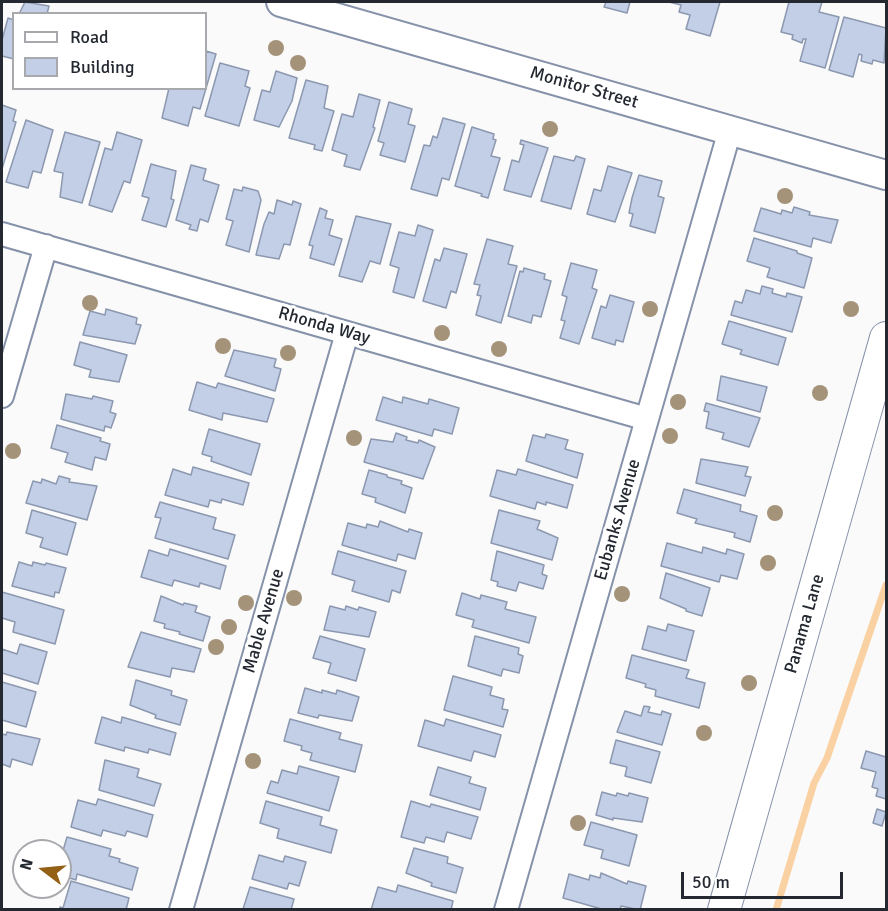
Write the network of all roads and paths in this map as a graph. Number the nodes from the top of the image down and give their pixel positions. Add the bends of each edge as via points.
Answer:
1 (281, 2) edge
2 (730, 130) junction
3 (886, 175) edge
4 (2, 234) edge
5 (46, 246) junction
6 (346, 333) junction
7 (886, 338) edge
8 (2, 396) edge
9 (647, 419) junction
10 (181, 909) edge
11 (506, 909) edge
12 (724, 909) edge

1 - 2 street, Monitor Street
2 - 3 street, Monitor Street
2 - 9 street, Eubanks Avenue
4 - 5 street, Rhonda Way
5 - 6 street, Rhonda Way
5 - 8 street
6 - 9 street, Rhonda Way
6 - 10 street, Mable Avenue
7 - 12 main road, Panama Lane
9 - 11 street, Eubanks Avenue

